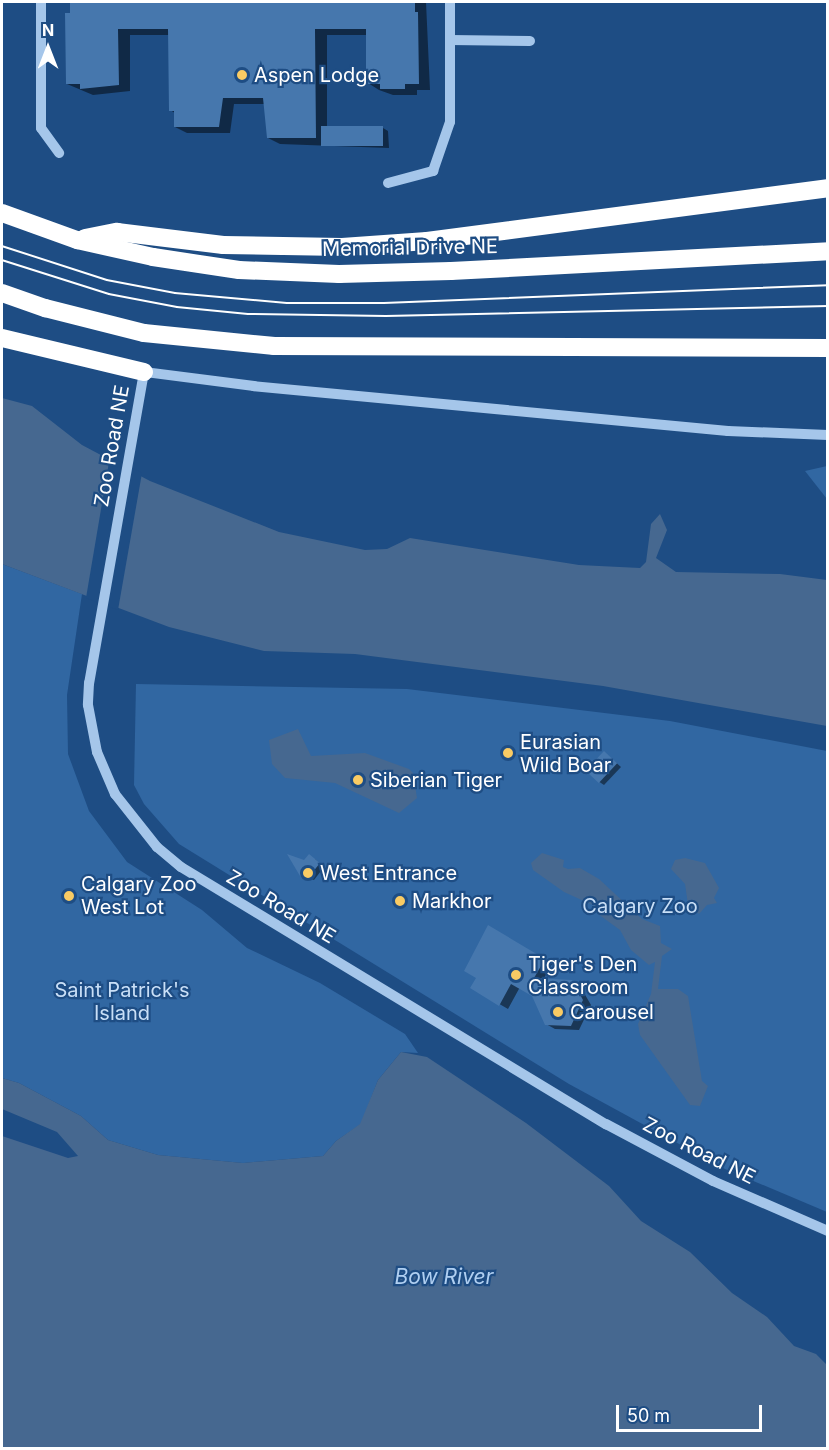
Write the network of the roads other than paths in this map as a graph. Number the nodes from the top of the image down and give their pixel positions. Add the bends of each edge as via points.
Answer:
1 (41, 2) edge
2 (450, 2) edge
3 (450, 40) junction
4 (530, 41) dead end
5 (59, 153) dead end
6 (388, 183) dead end
7 (828, 188) edge
8 (2, 213) edge
9 (77, 240) junction
10 (828, 251) edge
11 (2, 292) edge
12 (2, 338) edge
13 (828, 348) edge
14 (144, 372) junction
15 (828, 435) edge
16 (828, 1231) edge

1 - 5 street via 41,128
2 - 3 street
3 - 4 street
3 - 6 street via 450,122 433,171
7 - 9 highway via 427,240 342,247 222,245 117,232
8 - 9 highway, Memorial Drive NE
9 - 10 highway, Memorial Drive NE via 195,265 339,274
11 - 13 highway via 45,308 144,333 274,346
12 - 14 highway
14 - 15 street via 728,431
14 - 16 street, Zoo Road NE via 88,705 97,752 115,794 157,847 181,867 606,1124 713,1181

